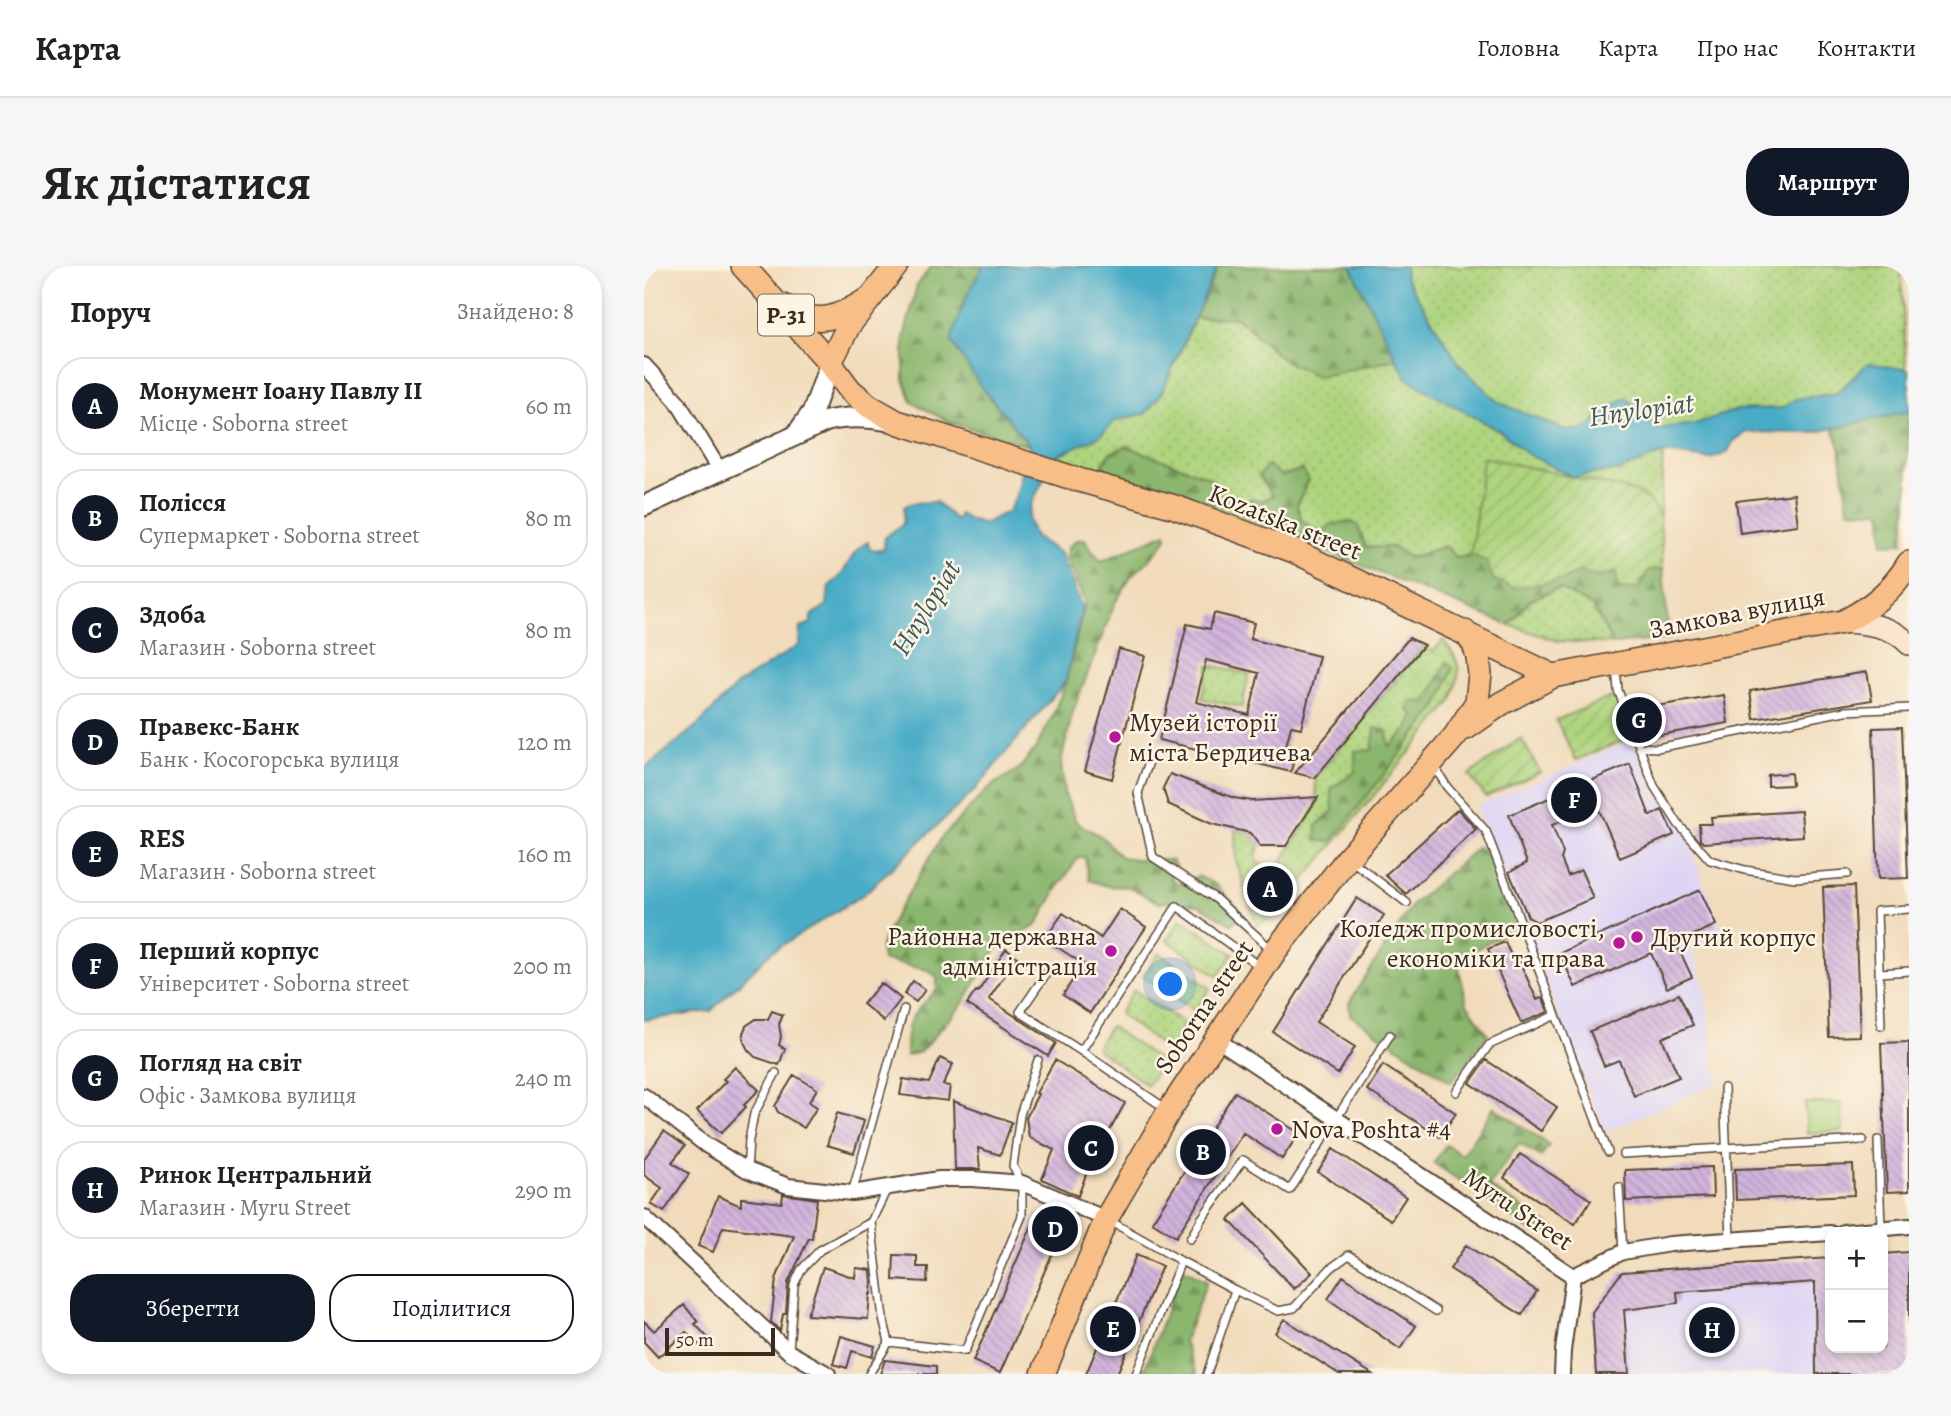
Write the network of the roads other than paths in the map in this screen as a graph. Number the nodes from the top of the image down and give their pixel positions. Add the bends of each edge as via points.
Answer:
1 (743, 266) edge
2 (896, 266) edge
3 (770, 296) junction
4 (869, 299) junction
5 (830, 363) junction
6 (644, 365) edge
7 (897, 422) junction
8 (797, 434) junction
9 (720, 471) junction
10 (644, 506) edge
11 (1909, 563) edge
12 (1843, 622) junction
13 (1465, 632) junction
14 (1909, 644) edge
15 (1616, 664) junction
16 (1553, 676) junction
17 (1909, 708) edge
18 (1455, 736) junction
19 (1639, 747) junction
20 (1150, 759) dead end
21 (1432, 762) junction
22 (1348, 858) junction
23 (1847, 874) dead end
24 (1407, 902) dead end
25 (1909, 909) edge
26 (1268, 960) junction
27 (1909, 971) edge
28 (1880, 973) junction
29 (1045, 974) dead end
30 (904, 1009) dead end
31 (1556, 1015) junction
32 (1881, 1026) dead end
33 (1390, 1035) dead end
34 (1216, 1039) junction
35 (1081, 1051) junction
36 (1038, 1060) dead end
37 (776, 1073) dead end
38 (1724, 1088) dead end
39 (1456, 1092) dead end
40 (644, 1096) edge
41 (1169, 1111) junction
42 (1336, 1119) junction
43 (1863, 1140) dead end
44 (1878, 1140) dead end
45 (1726, 1147) junction
46 (1608, 1152) dead end
47 (1623, 1154) dead end
48 (747, 1170) junction
49 (1022, 1183) junction
50 (1619, 1187) dead end
51 (887, 1189) junction
52 (852, 1193) junction
53 (644, 1217) edge
54 (1106, 1219) junction
55 (871, 1222) junction
56 (1909, 1226) edge
57 (1881, 1227) edge
58 (1888, 1228) edge
59 (1825, 1233) edge
60 (1190, 1239) dead end
61 (1730, 1240) junction
62 (1623, 1252) junction
63 (1181, 1261) junction
64 (1573, 1276) junction
65 (1236, 1290) junction
66 (1436, 1311) dead end
67 (889, 1342) junction
68 (789, 1352) junction
69 (828, 1374) edge
70 (869, 1374) edge
71 (1044, 1374) edge
72 (1136, 1374) edge
73 (1207, 1374) edge
74 (1562, 1374) edge

1 - 3 main road, Р-31
2 - 4 main road, Р-31
3 - 4 main road via 812,319 849,310
3 - 5 main road, Р-31
4 - 5 main road, Р-31 via 849,325
5 - 7 main road, Kozatska street via 850,390
5 - 8 street via 813,411
6 - 9 street via 677,401
7 - 8 street via 841,417
7 - 13 main road, Kozatska street via 1175,507 1294,551
8 - 9 street
9 - 10 street
11 - 12 main road, Замкова вулиця via 1888,592
12 - 14 main road via 1876,625
12 - 15 main road, Замкова вулиця
13 - 16 main road, Kozatska street
13 - 18 main road via 1478,657 1479,690 1477,702
15 - 16 main road, Замкова вулиця
15 - 19 lane via 1618,690
16 - 18 main road, Soborna street via 1502,703
17 - 19 lane via 1845,711 1657,748
18 - 21 main road, Soborna street
19 - 23 lane via 1654,786 1679,825 1710,860 1795,878
20 - 26 lane via 1138,793 1153,857 1216,899
21 - 22 main road, Soborna street
21 - 31 lane via 1447,788 1486,831
22 - 24 lane
22 - 26 main road, Soborna street
25 - 28 lane via 1877,911
26 - 34 main road, Soborna street
26 - 35 lane via 1177,906
27 - 28 lane
28 - 32 lane
29 - 35 lane via 1020,1012
30 - 52 lane
31 - 39 lane via 1489,1045
31 - 46 lane
33 - 42 lane
34 - 41 main road, Soborna street
34 - 42 street, Myru Street
35 - 41 lane
36 - 49 lane via 1020,1115 1013,1166
37 - 48 lane via 754,1114
38 - 45 lane
40 - 48 street via 706,1145
41 - 54 main road, Soborna street
42 - 60 lane via 1290,1190 1243,1160
42 - 64 street, Myru Street
43 - 45 lane
44 - 57 lane
45 - 47 lane
45 - 61 lane
48 - 52 street via 788,1186
49 - 51 street via 939,1179
49 - 54 street
49 - 67 lane via 1022,1216 965,1351
50 - 62 lane
51 - 52 street
51 - 55 lane
53 - 68 street
54 - 63 lane
54 - 71 main road, Soborna street
55 - 67 lane
55 - 68 lane via 820,1250 801,1270 794,1285
56 - 58 street
59 - 61 street, Myru Street
61 - 62 street, Myru Street
62 - 64 street, Myru Street
63 - 65 lane
63 - 72 lane
64 - 74 street
65 - 66 lane via 1278,1311 1293,1308 1349,1255
65 - 73 lane
67 - 70 lane
68 - 69 street

